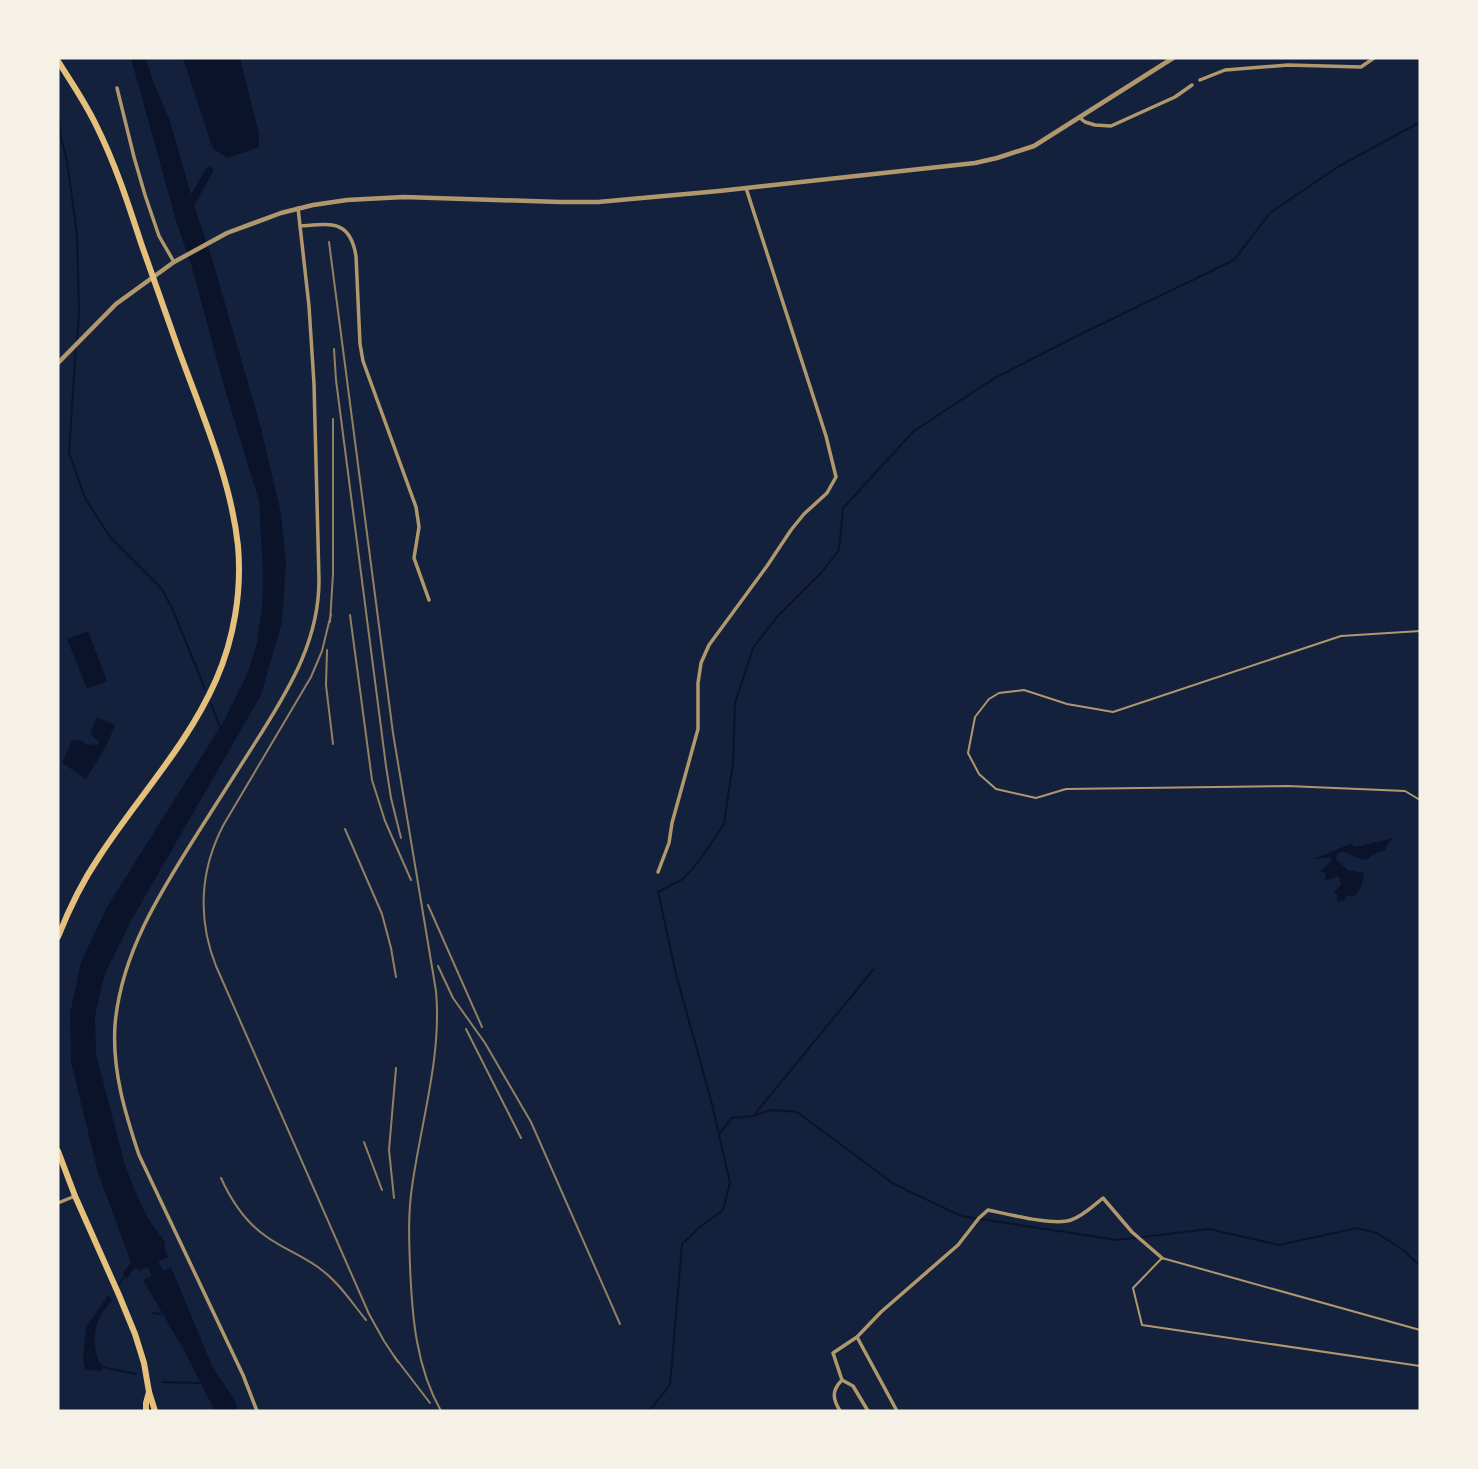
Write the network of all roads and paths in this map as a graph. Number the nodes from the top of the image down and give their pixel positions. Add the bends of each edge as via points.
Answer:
1 (1173, 58) edge
2 (1374, 58) edge
3 (58, 61) edge
4 (1200, 80) dead end
5 (1192, 85) dead end
6 (117, 88) dead end
7 (1080, 118) junction
8 (746, 188) junction
9 (298, 208) junction
10 (300, 226) junction
11 (177, 260) junction
12 (153, 276) junction
13 (58, 363) edge
14 (429, 600) dead end
15 (1420, 631) edge
16 (1420, 800) edge
17 (658, 872) dead end
18 (58, 937) edge
19 (58, 1151) edge
20 (75, 1196) junction
21 (58, 1203) edge
22 (1162, 1258) junction
23 (1420, 1330) edge
24 (857, 1337) junction
25 (1420, 1366) edge
26 (842, 1380) junction
27 (149, 1392) junction
28 (146, 1411) edge
29 (155, 1411) edge
30 (257, 1411) edge
31 (839, 1411) edge
32 (868, 1411) edge
33 (897, 1411) edge

1 - 7 street
2 - 4 street via 1361,66 1225,70
3 - 12 main road via 104,142
5 - 7 street via 1111,126
6 - 11 street via 159,236
7 - 8 street via 1034,146 975,163
8 - 9 street via 598,202 404,197
8 - 17 street via 836,477 791,530 709,645 698,683 698,729
9 - 10 street
9 - 11 street via 252,223
10 - 14 street via 335,225 353,242 363,360 416,507 419,527 414,558
10 - 30 street via 314,384 316,621 283,696 149,916 127,969 115,1026 118,1084 139,1155
11 - 12 street
12 - 13 street via 116,304
12 - 18 main road via 228,494 238,549 238,593 223,663 200,713 99,856
15 - 16 lane via 1341,636 1113,712 1024,690 999,693 975,717 968,753 979,774 996,789 1036,798 1066,789 1288,786 1405,791
19 - 20 main road
20 - 21 street
20 - 27 main road via 142,1355
22 - 23 lane
22 - 24 street via 1103,1198 1070,1220 988,1210 958,1245
22 - 25 lane via 1133,1288 1142,1325
24 - 26 street via 832,1353
24 - 33 street
26 - 31 street via 835,1387 833,1400
26 - 32 street via 853,1386
27 - 28 main road
27 - 29 main road

